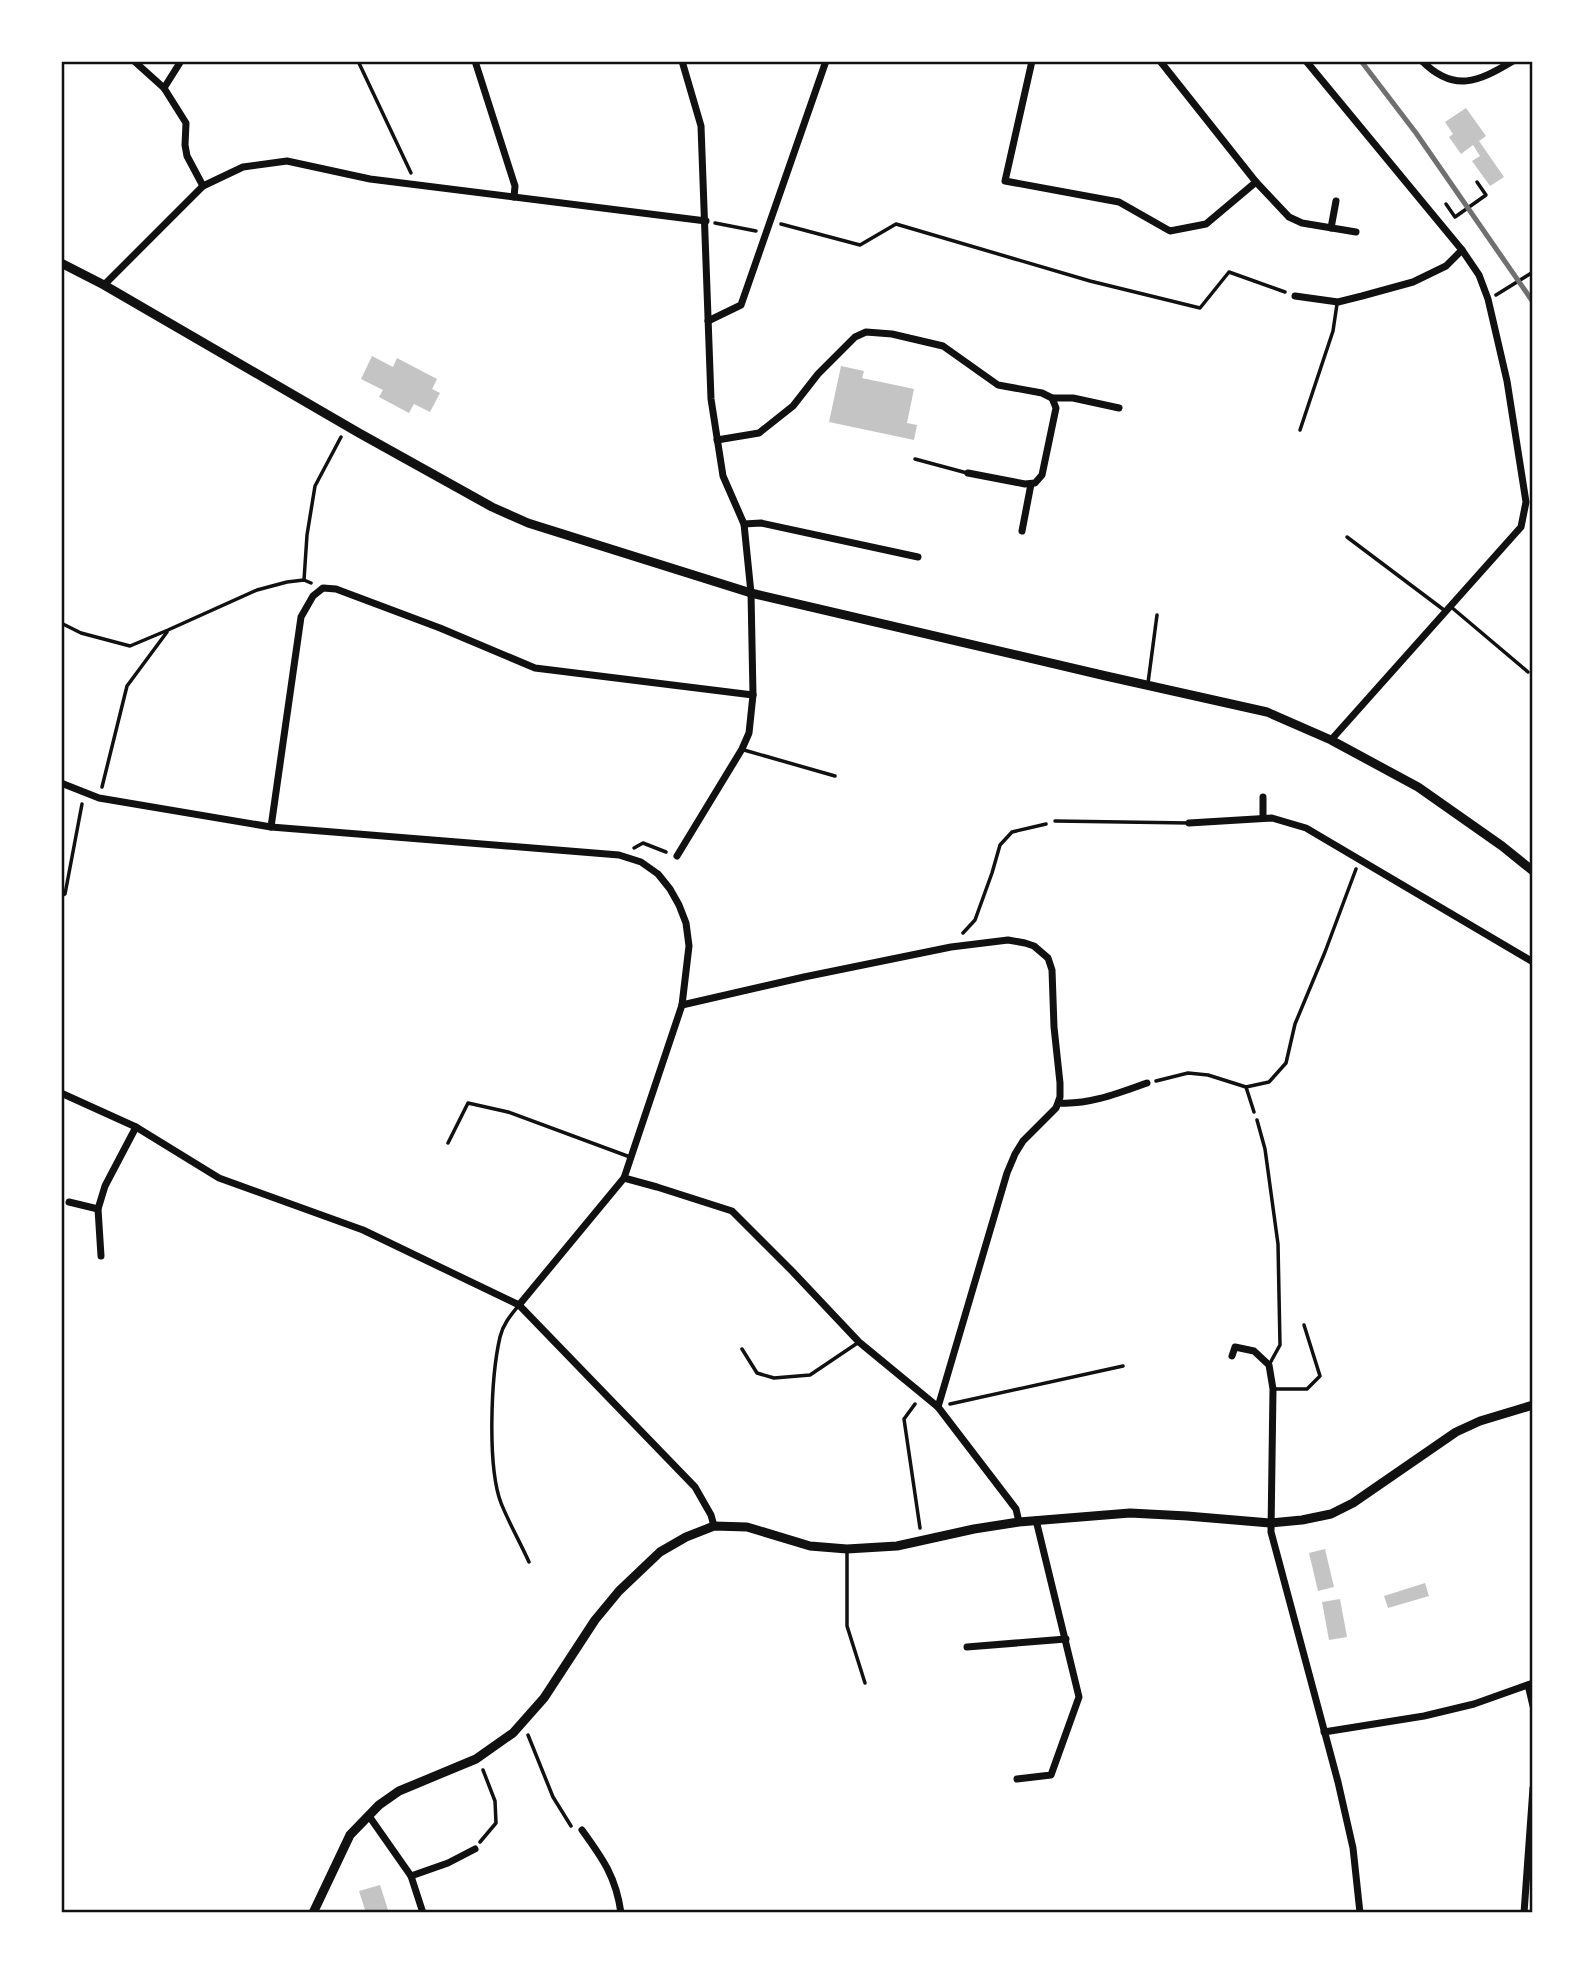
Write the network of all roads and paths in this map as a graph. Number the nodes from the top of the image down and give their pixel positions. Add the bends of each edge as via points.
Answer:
1 (134, 61) edge
2 (181, 61) edge
3 (358, 61) edge
4 (475, 61) edge
5 (682, 61) edge
6 (826, 61) edge
7 (1032, 61) edge
8 (1160, 61) edge
9 (1306, 61) edge
10 (1422, 61) edge
11 (1513, 61) edge
12 (164, 88) junction
13 (1256, 182) junction
14 (1477, 182) dead end
15 (417, 185) junction
16 (203, 186) junction
17 (514, 197) junction
18 (1336, 201) dead end
19 (1446, 204) dead end
20 (706, 221) junction
21 (1331, 228) junction
22 (1356, 232) dead end
23 (767, 233) junction
24 (1462, 250) junction
25 (61, 263) edge
26 (1533, 272) edge
27 (104, 285) junction
28 (1496, 295) dead end
29 (1295, 296) joint
30 (1338, 302) junction
31 (708, 321) junction
32 (1052, 398) junction
33 (1119, 408) dead end
34 (347, 425) junction
35 (1300, 430) dead end
36 (717, 440) junction
37 (915, 459) dead end
38 (968, 473) joint
39 (1031, 484) junction
40 (744, 524) junction
41 (1022, 531) dead end
42 (1347, 537) dead end
43 (918, 557) dead end
44 (304, 580) junction
45 (323, 588) junction
46 (751, 593) junction
47 (1448, 609) junction
48 (1157, 615) dead end
49 (61, 623) edge
50 (168, 631) junction
51 (1528, 672) dead end
52 (1148, 686) junction
53 (753, 695) junction
54 (1332, 740) junction
55 (741, 750) junction
56 (835, 776) dead end
57 (61, 783) edge
58 (84, 792) junction
59 (1263, 797) dead end
60 (99, 798) junction
61 (1264, 818) junction
62 (1055, 821) joint
63 (1189, 823) joint
64 (271, 827) junction
65 (643, 844) dead end
66 (677, 856) joint
67 (1359, 860) junction
68 (1533, 871) edge
69 (61, 879) edge
70 (67, 881) junction
71 (61, 896) edge
72 (951, 947) junction
73 (1533, 962) edge
74 (682, 1005) junction
75 (1147, 1083) joint
76 (1246, 1087) junction
77 (61, 1093) edge
78 (1059, 1103) junction
79 (1257, 1120) joint
80 (136, 1127) junction
81 (448, 1143) dead end
82 (632, 1157) junction
83 (624, 1178) junction
84 (65, 1201) edge
85 (99, 1209) junction
86 (101, 1256) dead end
87 (519, 1305) junction
88 (1304, 1325) dead end
89 (859, 1342) junction
90 (742, 1349) dead end
91 (1232, 1356) dead end
92 (1269, 1365) junction
93 (1123, 1366) dead end
94 (1273, 1389) junction
95 (923, 1394) junction
96 (1533, 1405) edge
97 (938, 1407) junction
98 (1036, 1520) junction
99 (1018, 1522) junction
100 (1270, 1524) junction
101 (714, 1526) junction
102 (921, 1541) junction
103 (847, 1549) junction
104 (529, 1562) dead end
105 (1066, 1639) junction
106 (967, 1647) dead end
107 (865, 1683) dead end
108 (1530, 1684) edge
109 (1533, 1706) edge
110 (523, 1721) junction
111 (1324, 1731) junction
112 (477, 1759) junction
113 (1017, 1779) dead end
114 (1533, 1788) edge
115 (369, 1816) junction
116 (582, 1830) joint
117 (475, 1849) joint
118 (411, 1876) junction
119 (313, 1913) edge
120 (422, 1913) edge
121 (621, 1913) edge
122 (1360, 1913) edge
123 (1524, 1913) edge

1 - 12 street
2 - 12 street
3 - 15 path
4 - 17 street via 515,186
5 - 20 street via 701,126
6 - 23 street
7 - 13 street via 1005,181 1119,202 1170,231 1206,224
8 - 13 street
9 - 24 street
10 - 11 street via 1439,76 1472,81
12 - 16 street via 186,123 187,156
13 - 21 street via 1289,217
14 - 19 path via 1486,195 1455,217
15 - 16 street via 287,161 243,167
15 - 17 street
16 - 27 street
17 - 20 street
18 - 21 street
20 - 23 path
20 - 31 street
21 - 22 street
23 - 29 path via 783,223 860,245 896,224 1200,308 1229,272
23 - 31 street via 741,306
24 - 30 street via 1446,266 1413,282
24 - 47 street via 1488,299 1527,502 1521,527
25 - 27 street
26 - 28 path
27 - 34 street
29 - 30 street
30 - 35 lane
31 - 36 street
32 - 33 street
32 - 36 street via 998,385 943,346 866,332 855,337 793,406 759,433
32 - 39 street via 1056,408 1042,475
34 - 44 path via 315,486
34 - 46 street via 528,523
36 - 40 street via 723,476
37 - 38 lane
38 - 39 street
39 - 41 street
40 - 43 street via 761,523
40 - 46 street
42 - 47 lane
44 - 45 path
44 - 50 path via 257,590
45 - 53 street via 440,628 535,668
45 - 64 street via 301,617
46 - 52 street
46 - 53 street
47 - 51 lane
47 - 54 street
48 - 52 lane
49 - 50 path via 130,646
50 - 60 path via 127,686
52 - 54 street via 1267,712
53 - 55 street via 749,733
54 - 68 street via 1418,787
55 - 56 lane
55 - 66 street
57 - 58 street
58 - 60 street
58 - 70 path
59 - 61 street
60 - 64 street
61 - 63 street
61 - 67 street via 1306,828
62 - 63 lane
62 - 72 path via 1012,832 1000,845 975,920
64 - 74 street via 619,855 641,862 670,889 686,923 689,946
65 - 66 path
67 - 73 street
67 - 76 path via 1295,1024 1286,1063 1269,1082
69 - 70 path
70 - 71 path
72 - 74 street
72 - 78 street via 1015,940 1034,946 1048,958
74 - 82 street
75 - 76 path via 1188,1073
75 - 78 street via 1094,1100
76 - 79 path
77 - 80 street
78 - 97 street via 1023,1141 1007,1173
79 - 92 lane via 1278,1244 1279,1345
80 - 85 street via 105,1186
80 - 87 street via 219,1178 369,1233
81 - 82 lane via 468,1103 508,1112
82 - 83 street
83 - 87 street
83 - 89 street via 732,1211
84 - 85 street
85 - 86 street
87 - 101 street via 695,1487
87 - 104 lane via 500,1335 493,1460 501,1503
88 - 94 lane via 1320,1376 1307,1389
89 - 90 lane via 810,1375 774,1378 757,1373
89 - 95 street
91 - 92 street via 1235,1348 1254,1351
92 - 94 street
93 - 97 path
94 - 100 street
95 - 97 street
95 - 102 path via 904,1419
96 - 100 street via 1457,1432 1332,1514
97 - 99 street via 1016,1509
98 - 99 street
98 - 100 street via 1130,1513
98 - 105 street
99 - 102 street
100 - 111 street
101 - 103 street via 747,1527 810,1546
101 - 110 street via 660,1552 619,1591
102 - 103 street
103 - 107 lane via 846,1626
105 - 106 street
105 - 113 street via 1079,1698 1051,1775
108 - 109 street
108 - 111 street via 1424,1716
110 - 112 street
110 - 116 path via 553,1797 572,1828
111 - 122 street via 1353,1848
112 - 115 street via 399,1791
112 - 117 path via 495,1801 496,1823
114 - 123 street
115 - 118 street
115 - 119 street via 350,1835
116 - 121 street via 612,1875
117 - 118 street
118 - 120 street

